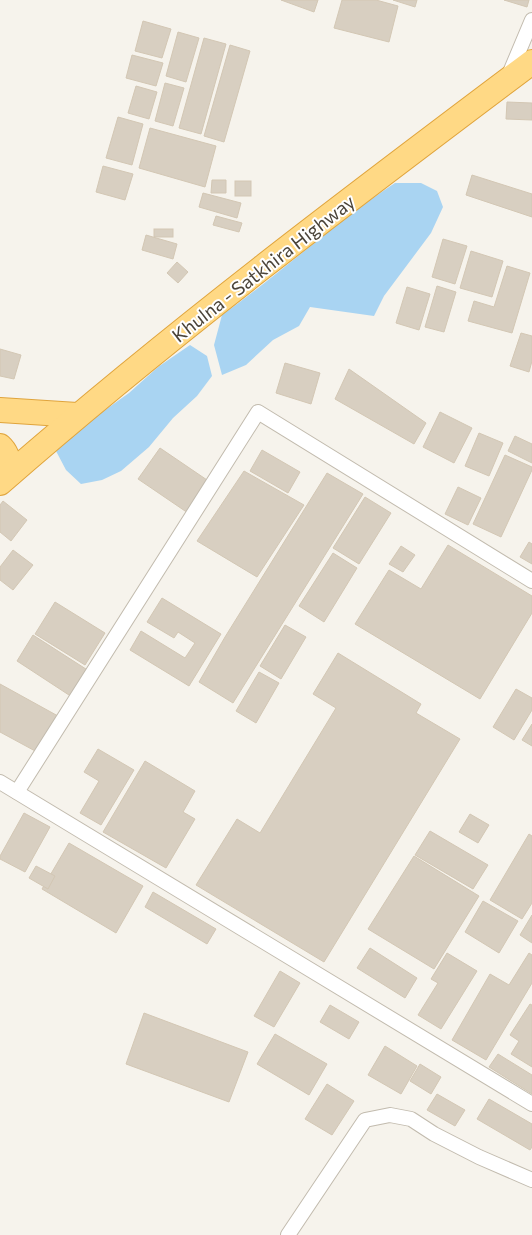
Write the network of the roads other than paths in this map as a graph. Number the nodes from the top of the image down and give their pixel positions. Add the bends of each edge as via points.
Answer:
1 (532, 20) edge
2 (532, 62) edge
3 (506, 81) junction
4 (0, 410) edge
5 (77, 415) junction
6 (0, 446) edge
7 (6, 478) edge
8 (532, 581) edge
9 (0, 782) edge
10 (17, 792) junction
11 (532, 1104) edge
12 (532, 1180) edge
13 (288, 1235) edge

1 - 3 street
2 - 3 highway, Khulna - Satkhira Highway
3 - 5 highway, Khulna - Satkhira Highway
4 - 5 highway
5 - 7 highway, Khulna - Satkhira Highway
6 - 7 highway via 10,462
8 - 10 street via 258,412
9 - 10 street
10 - 11 street
12 - 13 street via 434,1134 411,1118 390,1115 365,1120

